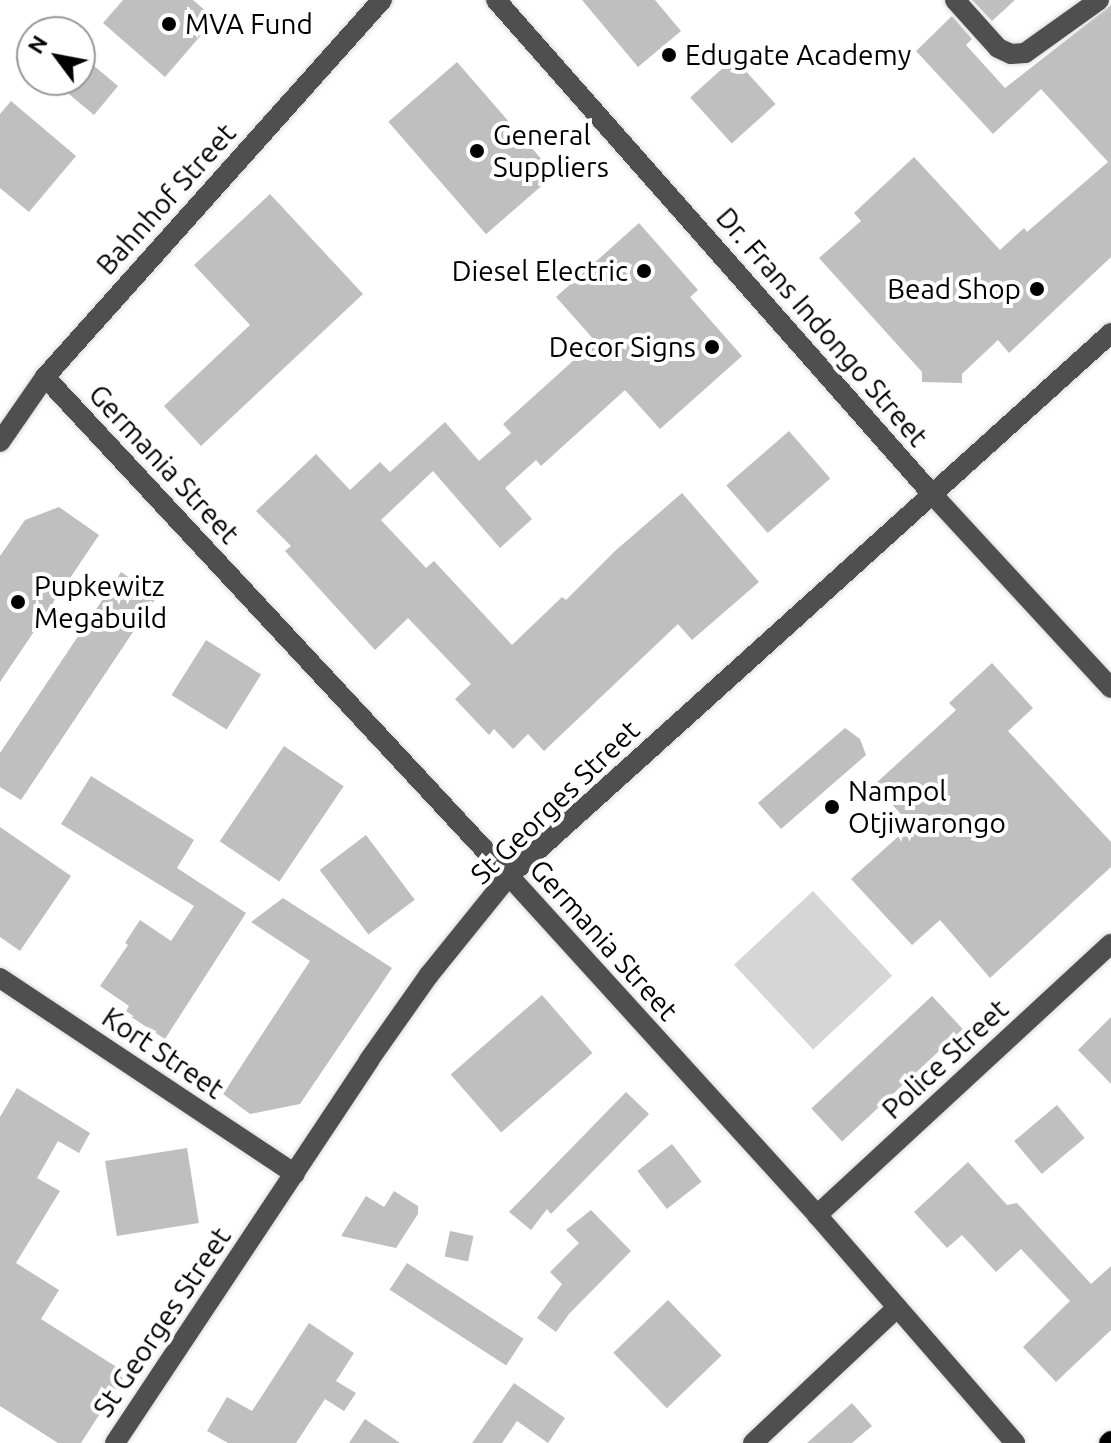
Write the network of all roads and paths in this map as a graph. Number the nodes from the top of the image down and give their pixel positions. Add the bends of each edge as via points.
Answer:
1 (382, 0) edge
2 (496, 0) edge
3 (955, 0) edge
4 (1099, 0) edge
5 (1111, 333) edge
6 (45, 377) junction
7 (0, 442) edge
8 (932, 494) junction
9 (1111, 688) edge
10 (509, 876) junction
11 (1111, 944) edge
12 (0, 978) edge
13 (295, 1174) junction
14 (817, 1215) junction
15 (897, 1308) junction
16 (115, 1443) edge
17 (753, 1443) edge
18 (1015, 1443) edge

1 - 6 street, Bahnhof Street
2 - 8 street, Dr. Frans Indongo Street
3 - 4 street via 998,48 1011,54 1025,53
5 - 8 street, St Georges Street
6 - 7 street, Bahnhof Street
6 - 10 street, Germania Street
8 - 9 street, Dr. Frans Indongo Street
8 - 10 street, St Georges Street
10 - 13 street, St Georges Street via 429,975
10 - 14 street, Germania Street
11 - 14 street, Police Street
12 - 13 street, Kort Street
13 - 16 street, St Georges Street
14 - 15 street, Germania Street
15 - 17 street
15 - 18 street, Germania Street

